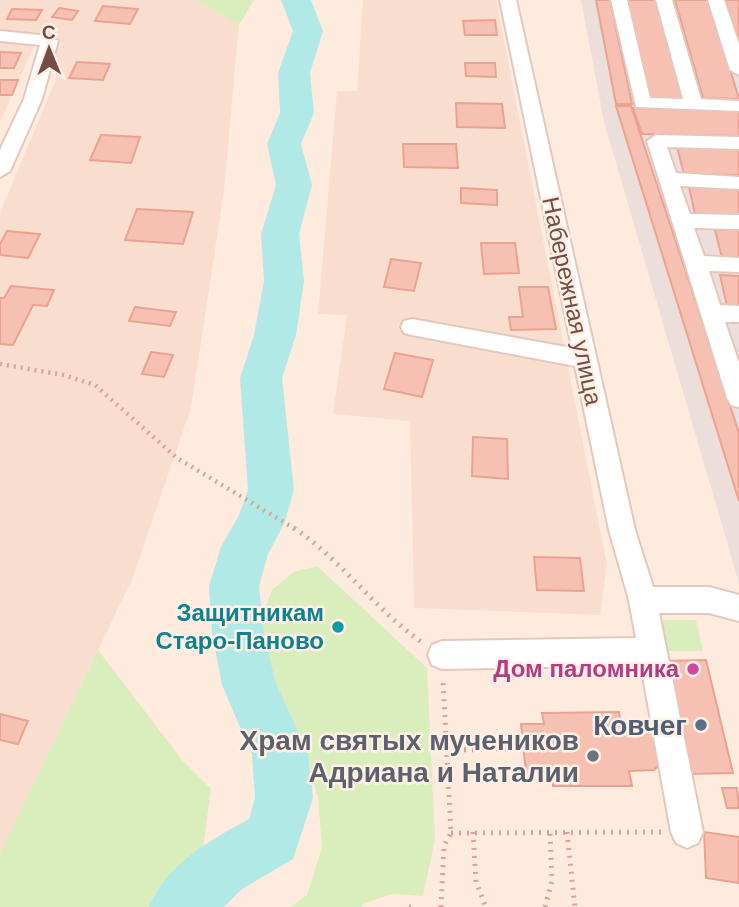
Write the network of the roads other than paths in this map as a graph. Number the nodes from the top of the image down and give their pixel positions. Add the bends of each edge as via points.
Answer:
1 (508, 0) edge
2 (619, 0) edge
3 (664, 0) edge
4 (716, 0) edge
5 (0, 36) edge
6 (739, 70) edge
7 (693, 104) junction
8 (739, 106) edge
9 (739, 143) edge
10 (0, 171) edge
11 (668, 179) junction
12 (739, 183) edge
13 (682, 221) junction
14 (739, 222) edge
15 (695, 263) junction
16 (739, 265) edge
17 (712, 313) junction
18 (739, 314) edge
19 (412, 327) dead end
20 (584, 359) junction
21 (734, 366) edge
22 (739, 398) edge
23 (643, 600) junction
24 (739, 608) edge
25 (650, 650) junction
26 (442, 654) road end
27 (687, 832) road end

1 - 20 street, Набережная улица
2 - 7 street via 642,103
3 - 7 street
4 - 6 street
5 - 10 street via 50,41 33,99
7 - 8 street
9 - 11 street via 656,141
11 - 12 street
11 - 13 street
13 - 14 street
13 - 15 street
15 - 16 street
15 - 17 street
17 - 18 street
17 - 21 street
19 - 20 street
20 - 23 street, Набережная улица via 622,530
21 - 22 street
23 - 24 street via 709,600
23 - 25 street, Набережная улица
25 - 26 street
25 - 27 street, Набережная улица

